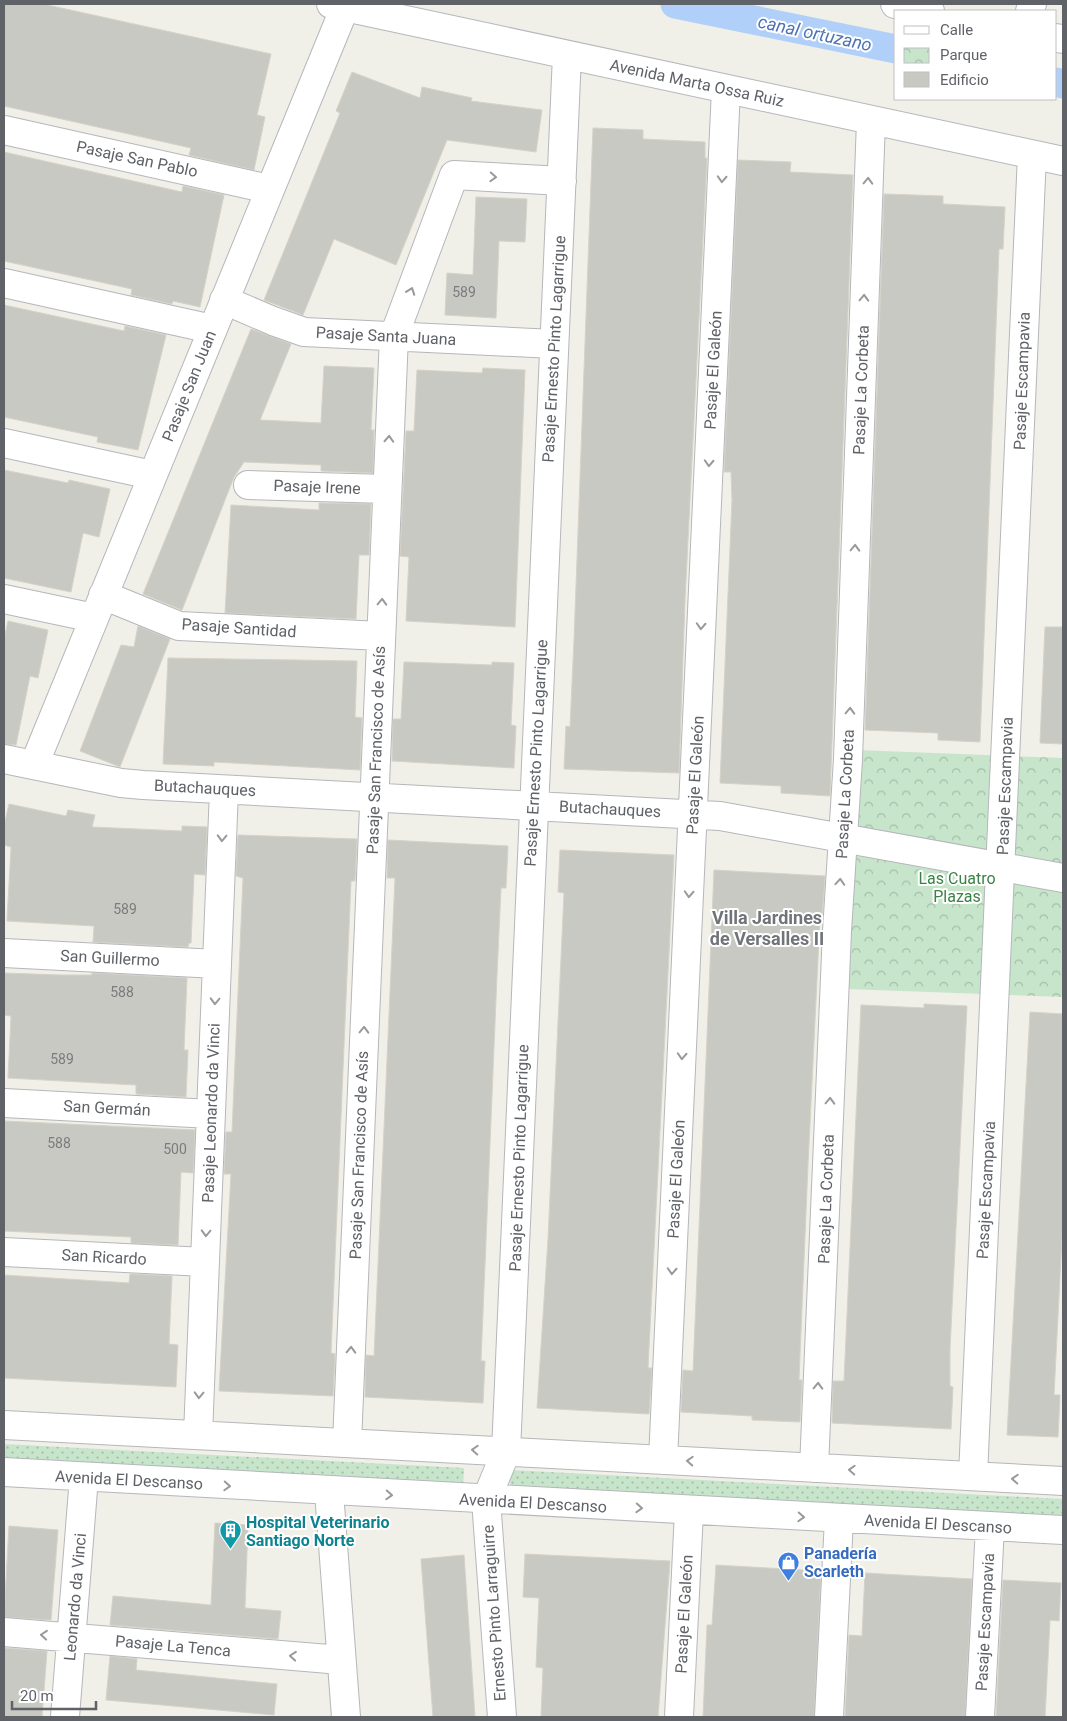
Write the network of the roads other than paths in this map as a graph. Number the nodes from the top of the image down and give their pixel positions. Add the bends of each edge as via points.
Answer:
1 (895, 4) edge
2 (338, 5) edge
3 (925, 10) edge
4 (567, 55) junction
5 (726, 90) junction
6 (871, 120) junction
7 (4, 130) edge
8 (1032, 154) junction
9 (1063, 161) edge
10 (562, 181) junction
11 (269, 189) junction
12 (4, 283) edge
13 (224, 300) junction
14 (212, 329) junction
15 (394, 336) junction
16 (554, 344) junction
17 (4, 443) edge
18 (152, 475) junction
19 (248, 485) dead end
20 (387, 489) junction
21 (4, 599) edge
22 (99, 606) junction
23 (381, 636) junction
24 (4, 759) edge
25 (34, 766) junction
26 (224, 790) junction
27 (374, 798) junction
28 (534, 806) junction
29 (692, 813) junction
30 (843, 837) junction
31 (1001, 866) junction
32 (1063, 878) edge
33 (4, 953) edge
34 (217, 964) junction
35 (4, 1103) edge
36 (210, 1114) junction
37 (4, 1252) edge
38 (205, 1262) junction
39 (4, 1425) edge
40 (198, 1436) junction
41 (346, 1443) junction
42 (506, 1452) junction
43 (663, 1460) junction
44 (814, 1468) junction
45 (4, 1472) edge
46 (974, 1476) junction
47 (84, 1477) junction
48 (1063, 1481) edge
49 (329, 1492) junction
50 (486, 1500) junction
51 (689, 1511) junction
52 (839, 1519) junction
53 (990, 1527) junction
54 (1063, 1530) edge
55 (4, 1632) edge
56 (71, 1638) junction
57 (342, 1660) junction
58 (65, 1717) edge
59 (346, 1717) edge
60 (502, 1717) edge
61 (679, 1717) edge
62 (828, 1717) edge
63 (980, 1717) edge

1 - 3 street
2 - 4 street, Avenida Marta Ossa Ruiz
2 - 11 street, Pasaje San Juan
4 - 5 street, Avenida Marta Ossa Ruiz
4 - 10 street, Pasaje Ernesto Pinto Lagarrigue
5 - 6 street, Avenida Marta Ossa Ruiz
5 -> 29 street, Pasaje El Galeón
6 - 8 street, Avenida Marta Ossa Ruiz
30 -> 6 street, Pasaje La Corbeta
7 - 11 street, Pasaje San Pablo
8 - 9 street, Avenida Marta Ossa Ruiz
8 - 31 street, Pasaje Escampavia
15 -> 10 street, Pasaje San Francisco de Asís via 454,176
10 - 16 street, Pasaje Ernesto Pinto Lagarrigue
11 - 13 street, Pasaje San Juan
12 - 14 street
13 - 14 street, Pasaje San Juan
13 - 15 street, Pasaje Santa Juana via 304,332
14 - 18 street, Pasaje San Juan
15 - 16 street, Pasaje Santa Juana
20 -> 15 street, Pasaje San Francisco de Asís
16 - 28 street, Pasaje Ernesto Pinto Lagarrigue
17 - 18 street
18 - 22 street, Pasaje San Juan
19 - 20 street, Pasaje Irene
23 -> 20 street, Pasaje San Francisco de Asís
21 - 22 street, Pasaje Santidad
22 - 23 street, Pasaje Santidad via 179,626
22 - 25 street, Pasaje San Juan
23 - 27 street, Pasaje San Francisco de Asís
24 - 25 street, Butachauques
25 - 26 street, Butachauques via 121,783
26 - 27 street, Butachauques
26 -> 34 street, Pasaje Leonardo da Vinci
27 - 28 street, Butachauques
41 -> 27 street, Pasaje San Francisco de Asís
28 - 29 street, Butachauques
28 - 42 street, Pasaje Ernesto Pinto Lagarrigue
29 - 30 street, Butachauques
29 -> 43 street, Pasaje El Galeón
30 - 31 street, Butachauques
44 -> 30 street, Pasaje La Corbeta
31 - 32 street, Butachauques
31 - 46 street, Pasaje Escampavia
33 - 34 street, San Guillermo
34 -> 36 street, Pasaje Leonardo da Vinci
35 - 36 street, San Germán
36 -> 38 street, Pasaje Leonardo da Vinci
37 - 38 street, San Ricardo
38 -> 40 street, Pasaje Leonardo da Vinci
39 - 40 street
40 - 41 street
42 -> 41 street
42 - 43 street
42 - 50 street, Ernesto Pinto Larraguirre
44 -> 43 street
46 -> 44 street
45 - 47 street, Avenida El Descanso
48 -> 46 street
47 -> 49 street, Avenida El Descanso
47 - 56 street, Leonardo da Vinci
49 -> 50 street, Avenida El Descanso
49 - 57 street
50 -> 51 street, Avenida El Descanso
50 - 60 street, Ernesto Pinto Larraguirre
51 -> 52 street, Avenida El Descanso
51 - 61 street, Pasaje El Galeón
52 - 53 street, Avenida El Descanso
52 - 62 street
53 - 54 street, Avenida El Descanso
53 - 63 street, Pasaje Escampavia
56 -> 55 street, Pasaje La Tenca
57 -> 56 street, Pasaje La Tenca
56 - 58 street, Leonardo da Vinci
57 - 59 street

